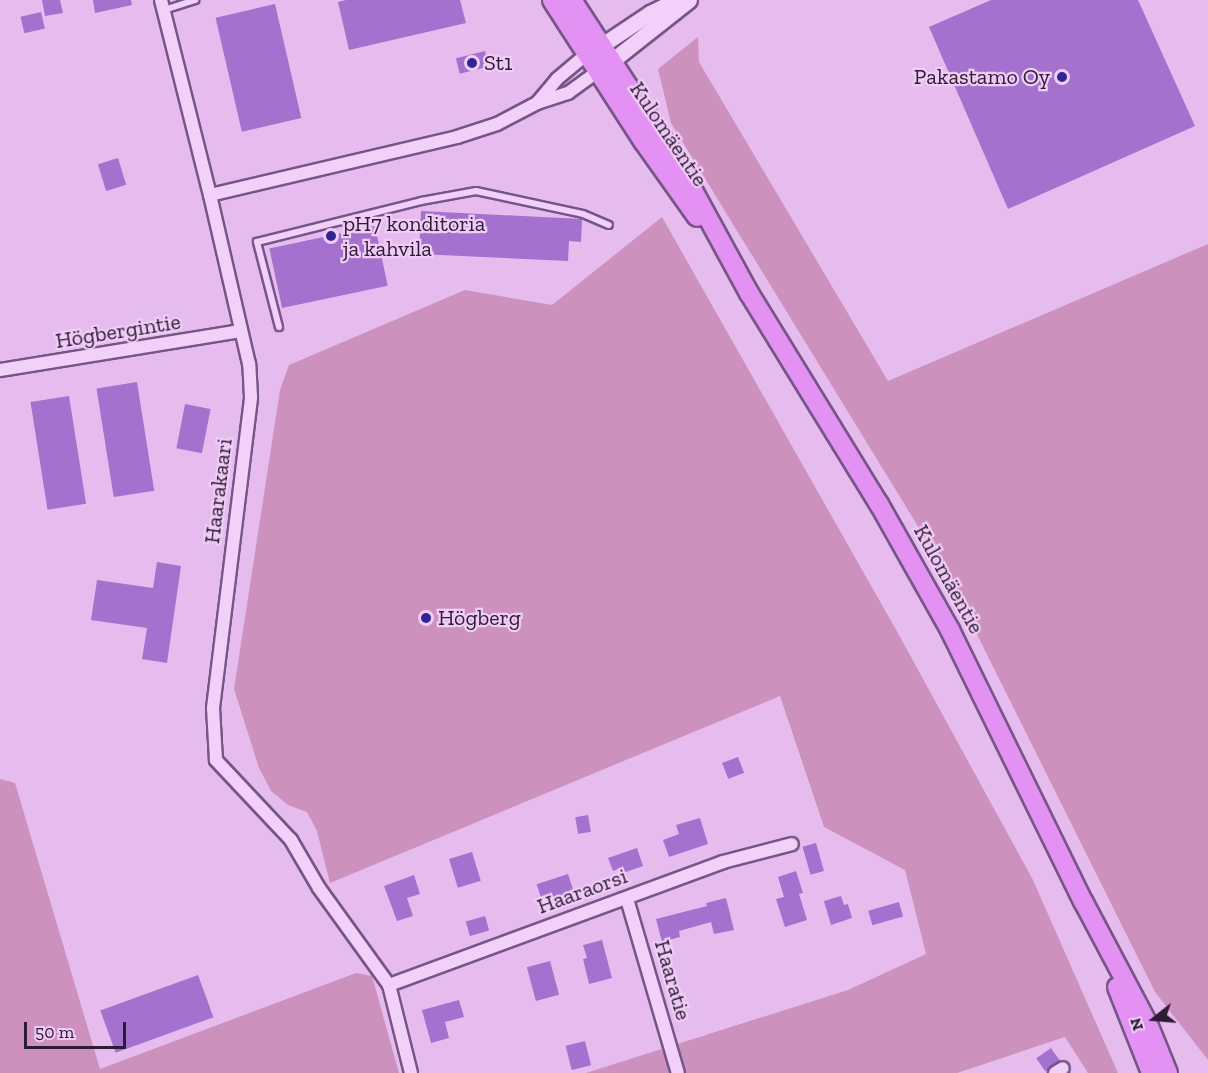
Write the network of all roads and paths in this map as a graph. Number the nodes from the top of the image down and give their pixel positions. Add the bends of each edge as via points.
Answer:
1 (195, 0) edge
2 (552, 0) edge
3 (572, 0) edge
4 (677, 0) edge
5 (689, 0) edge
6 (162, 5) edge
7 (594, 49) junction
8 (605, 66) junction
9 (537, 103) junction
10 (210, 195) junction
11 (609, 225) dead end
12 (279, 327) dead end
13 (241, 331) junction
14 (0, 370) edge
15 (792, 844) dead end
16 (627, 899) junction
17 (1083, 901) junction
18 (389, 985) junction
19 (411, 1073) edge
20 (678, 1073) edge
21 (1151, 1073) edge
22 (1168, 1073) edge

1 - 6 lane
2 - 7 main road, Kulomäentie
3 - 7 main road, Kulomäentie
4 - 7 street
5 - 8 street
6 - 10 street, Haarakaari
7 - 8 main road, Kulomäentie
7 - 9 street via 557,79
8 - 9 street via 568,93
8 - 17 main road, Kulomäentie via 677,161 750,292 879,504 950,630
9 - 10 street via 497,124 457,137
10 - 13 street, Haarakaari
11 - 12 lane via 583,214 476,191 257,242
13 - 14 street, Högbergintie
13 - 18 street, Haarakaari via 251,397 213,708 216,760 291,840 319,888
15 - 16 street, Haaraorsi via 723,862
16 - 18 street, Haaraorsi
16 - 20 street, Haaratie
17 - 21 main road, Kulomäentie
17 - 22 main road, Kulomäentie via 1148,1024
18 - 19 street, Haarakaari

